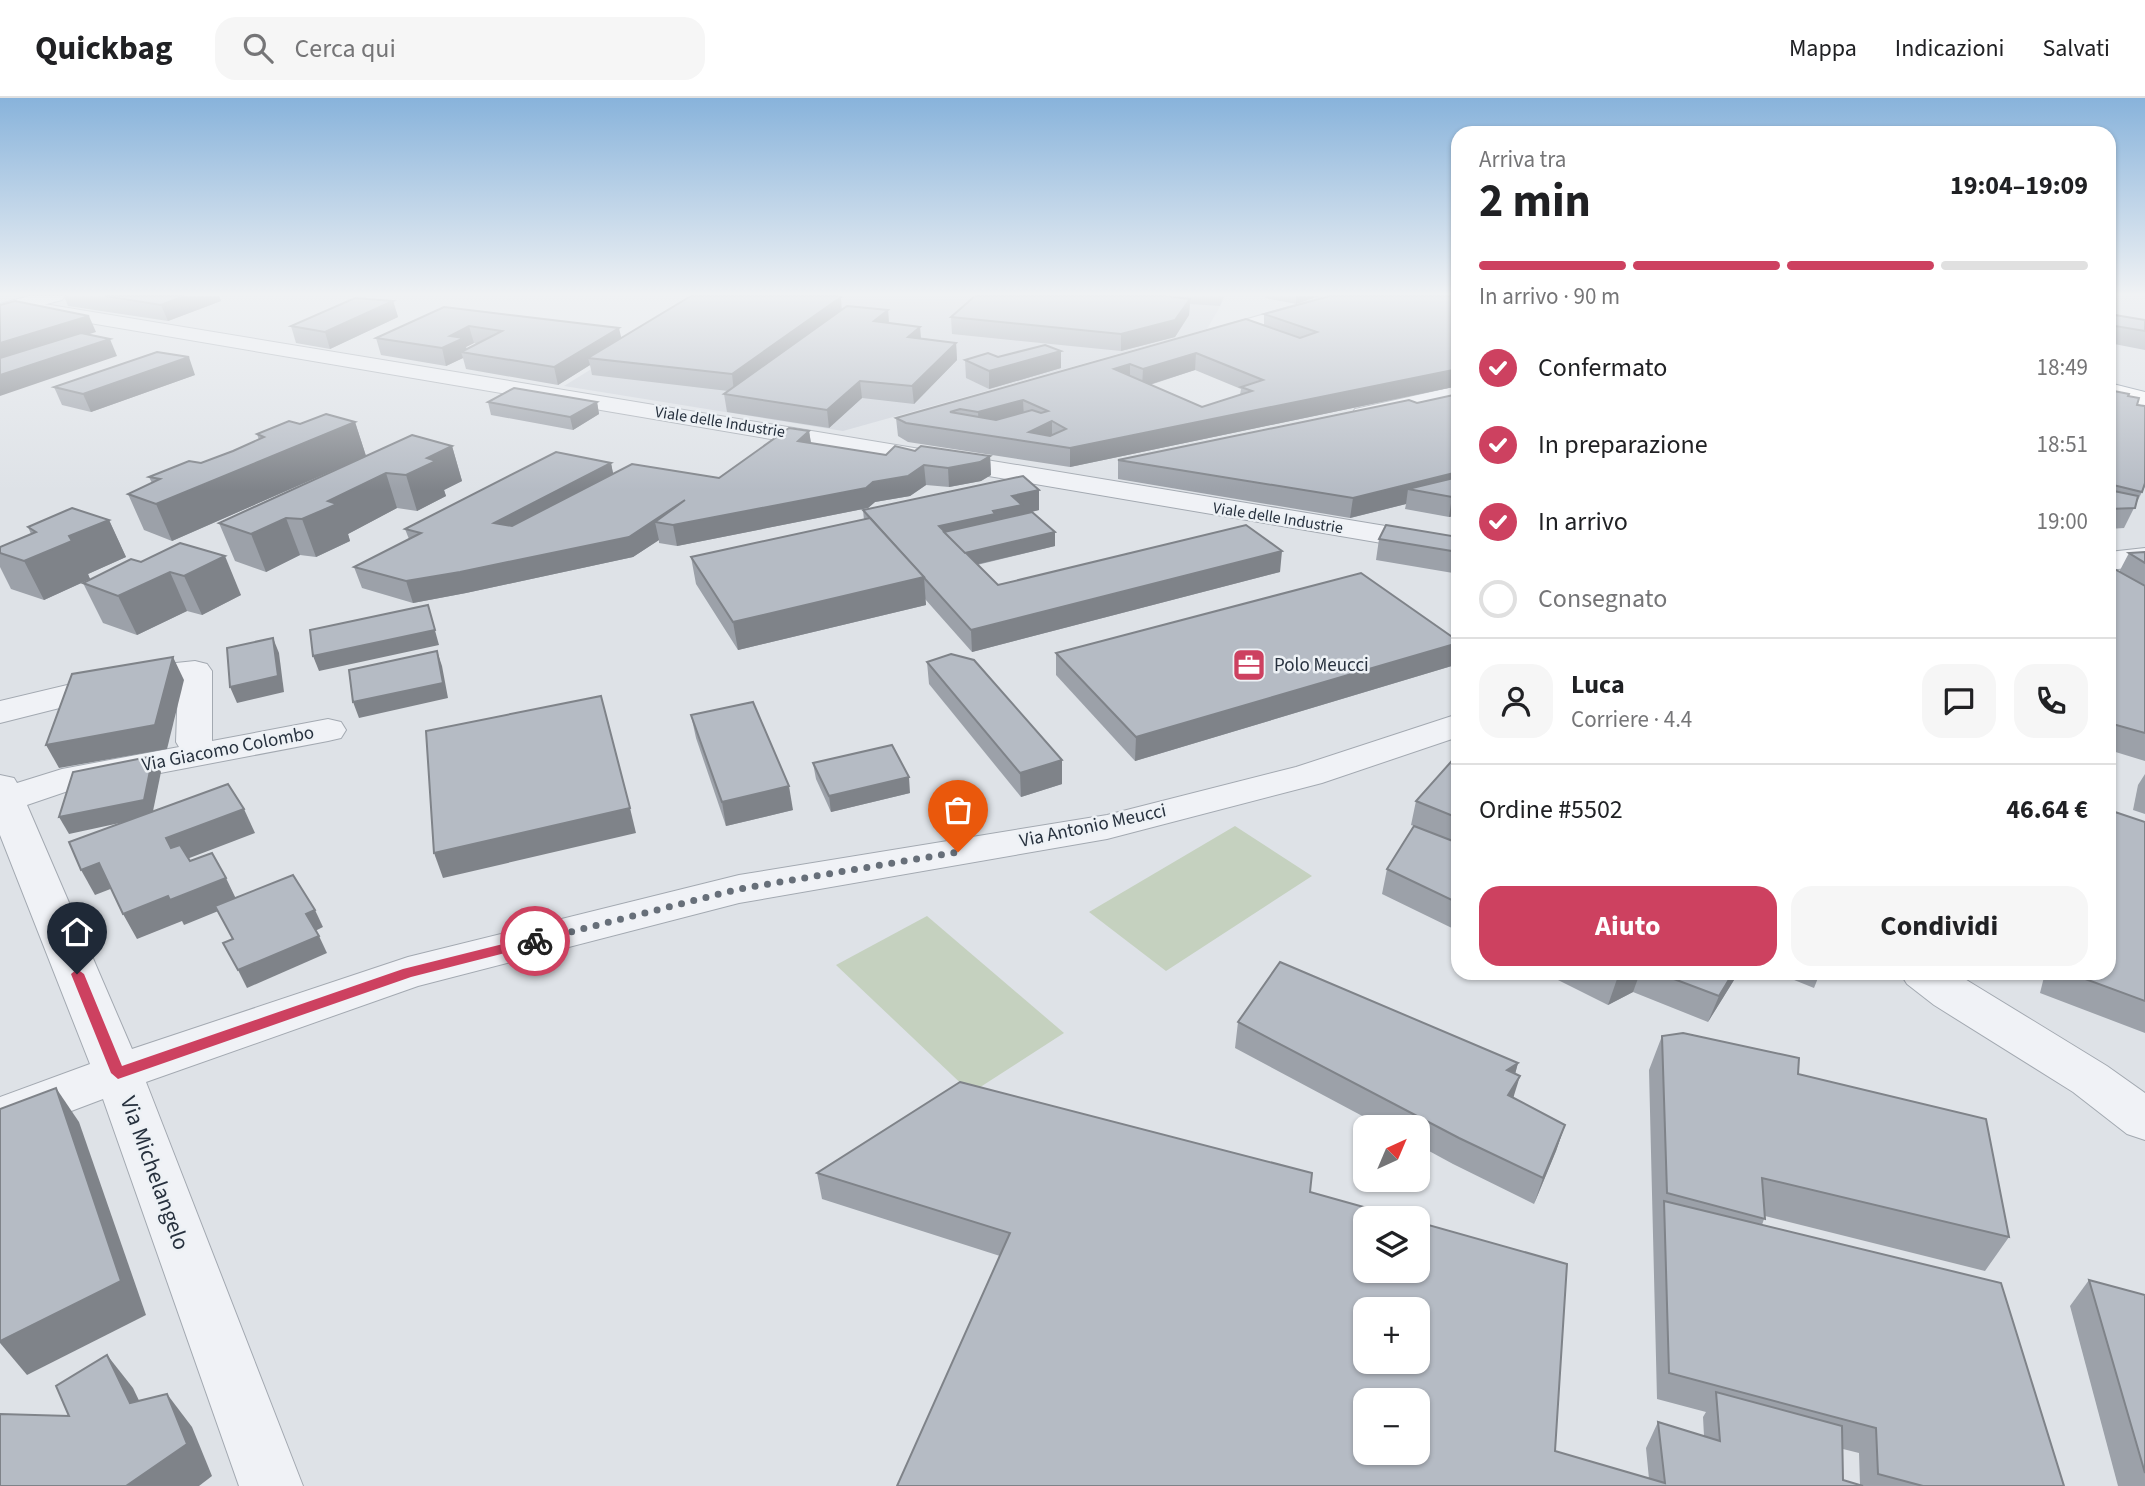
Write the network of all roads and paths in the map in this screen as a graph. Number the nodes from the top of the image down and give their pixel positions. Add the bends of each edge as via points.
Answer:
1 (338, 361) edge
2 (2116, 381) edge
3 (2145, 382) edge
4 (2116, 383) edge
5 (2116, 384) edge
6 (2145, 392) edge
7 (1451, 395) edge
8 (2145, 399) edge
9 (1336, 420) edge
10 (886, 432) dead end
11 (847, 443) junction
12 (1121, 467) dead end
13 (1054, 481) junction
14 (1451, 546) edge
15 (2145, 557) edge
16 (2116, 560) edge
17 (0, 712) edge
18 (1451, 727) edge
19 (328, 730) dead end
20 (194, 742) dead end
21 (3, 792) edge
22 (1932, 980) edge
23 (118, 1073) junction
24 (0, 1118) edge
25 (2145, 1120) edge
26 (271, 1486) edge

1 - 11 street, Viale delle Industrie
2 - 3 main road
4 - 6 main road
5 - 8 main road
7 - 9 street
10 - 11 street
11 - 13 street, Viale delle Industrie
12 - 13 street
13 - 14 street, Viale delle Industrie
15 - 16 street
17 - 20 street via 147,676 195,671
18 - 23 street, Via Antonio Meucci via 1309,775 1107,827 739,889 408,973
19 - 21 street, Via Giacomo Colombo
21 - 23 street, Via Michelangelo
22 - 25 street via 2090,1079
23 - 24 street, Via Antonio Meucci
23 - 26 street, Via Michelangelo

